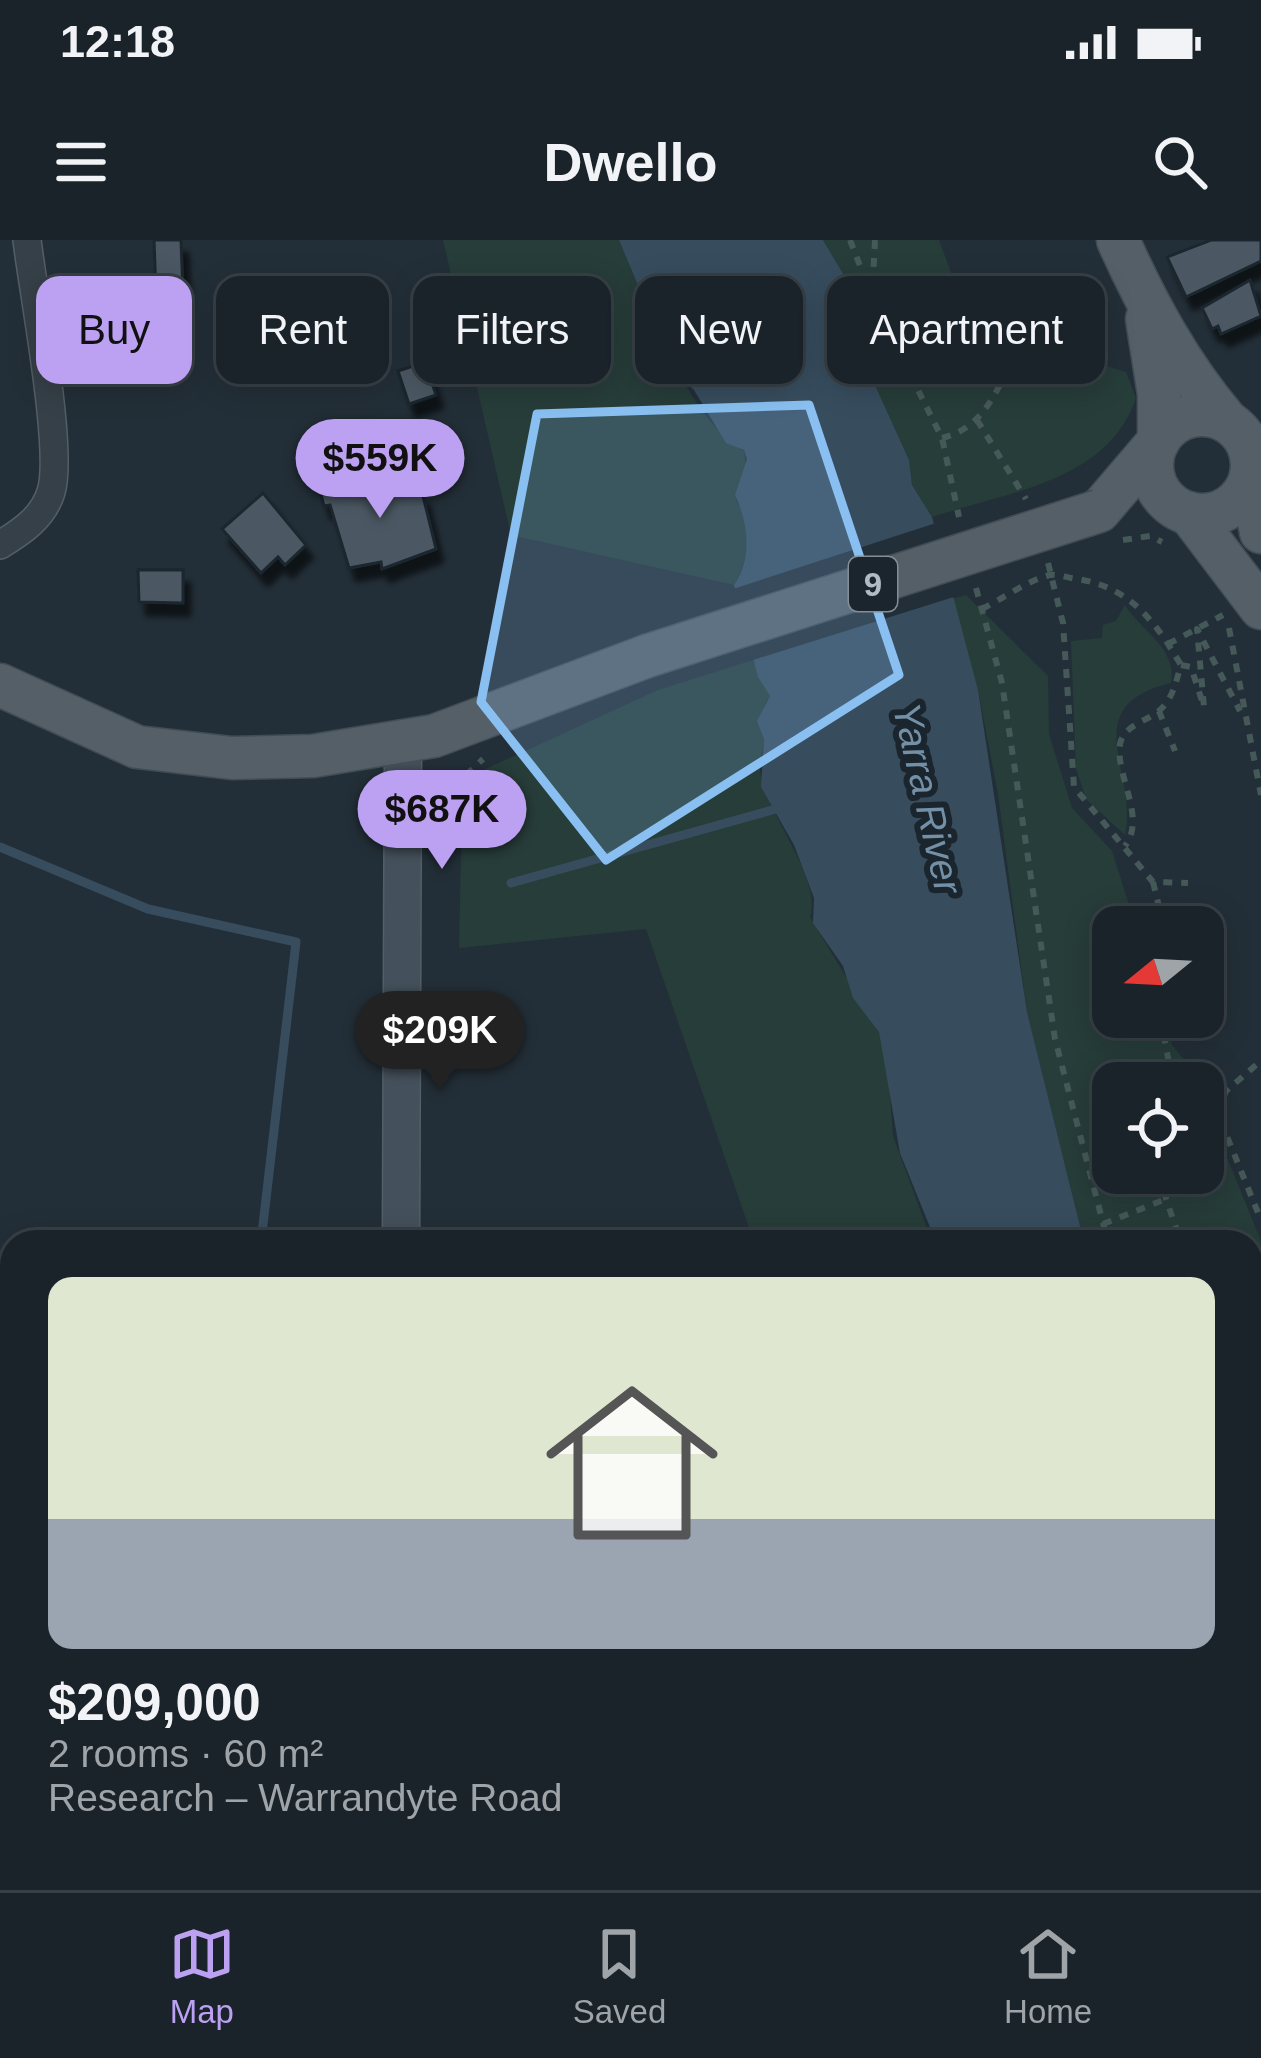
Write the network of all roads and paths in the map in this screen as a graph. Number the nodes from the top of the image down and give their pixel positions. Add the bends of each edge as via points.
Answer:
1 (27, 240) edge
2 (850, 240) edge
3 (874, 240) edge
4 (1118, 240) edge
5 (864, 276) edge
6 (873, 276) edge
7 (1144, 299) junction
8 (915, 384) edge
9 (996, 384) edge
10 (977, 420) junction
11 (1226, 420) junction
12 (942, 438) junction
13 (1158, 441) junction
14 (1251, 476) junction
15 (1029, 508) dead end
16 (1181, 523) junction
17 (1105, 526) junction
18 (1261, 532) edge
19 (964, 538) dead end
20 (0, 545) edge
21 (1044, 552) dead end
22 (1052, 574) junction
23 (973, 575) dead end
24 (1236, 608) edge
25 (982, 609) junction
26 (1197, 629) junction
27 (1168, 644) junction
28 (1180, 665) junction
29 (0, 685) edge
30 (1159, 711) junction
31 (1244, 718) junction
32 (403, 744) junction
33 (1175, 751) dead end
34 (1261, 795) edge
35 (1125, 846) junction
36 (1153, 882) junction
37 (1188, 884) dead end
38 (1159, 906) edge
39 (1256, 1065) dead end
40 (1166, 1194) edge
41 (1166, 1199) junction
42 (1261, 1220) edge
43 (1103, 1224) junction
44 (400, 1230) edge
45 (1105, 1230) edge
46 (1177, 1230) edge

1 - 20 street via 52,490 41,513
2 - 5 path
3 - 6 path
4 - 7 main road
7 - 11 main road
7 - 13 main road
8 - 12 path
9 - 10 path
10 - 12 path
10 - 15 path
11 - 13 main road via 1188,416
11 - 14 main road via 1247,442
12 - 19 path
13 - 16 main road via 1156,484
13 - 17 main road
14 - 16 main road, 9 via 1235,503
14 - 18 main road
16 - 17 main road, 9
16 - 17 path via 1150,536
16 - 24 main road
17 - 32 main road, 9, bridge via 647,656
21 - 22 path
22 - 25 path
22 - 27 path via 1120,590
22 - 35 path via 1074,787
23 - 25 path
24 - 26 path
24 - 31 path
25 - 43 path via 1002,683 1055,1039
26 - 27 path
26 - 28 path via 1204,707 1191,667
26 - 31 path
27 - 28 path
28 - 30 path
29 - 32 main road, 9 via 137,747 232,758
30 - 33 path
30 - 35 path via 1128,729 1120,745 1132,814
31 - 34 path
32 - 44 main road
35 - 36 path
36 - 37 path
36 - 38 path
39 - 42 path via 1226,1091 1217,1112
40 - 41 path
41 - 43 path
41 - 46 path
43 - 45 path

